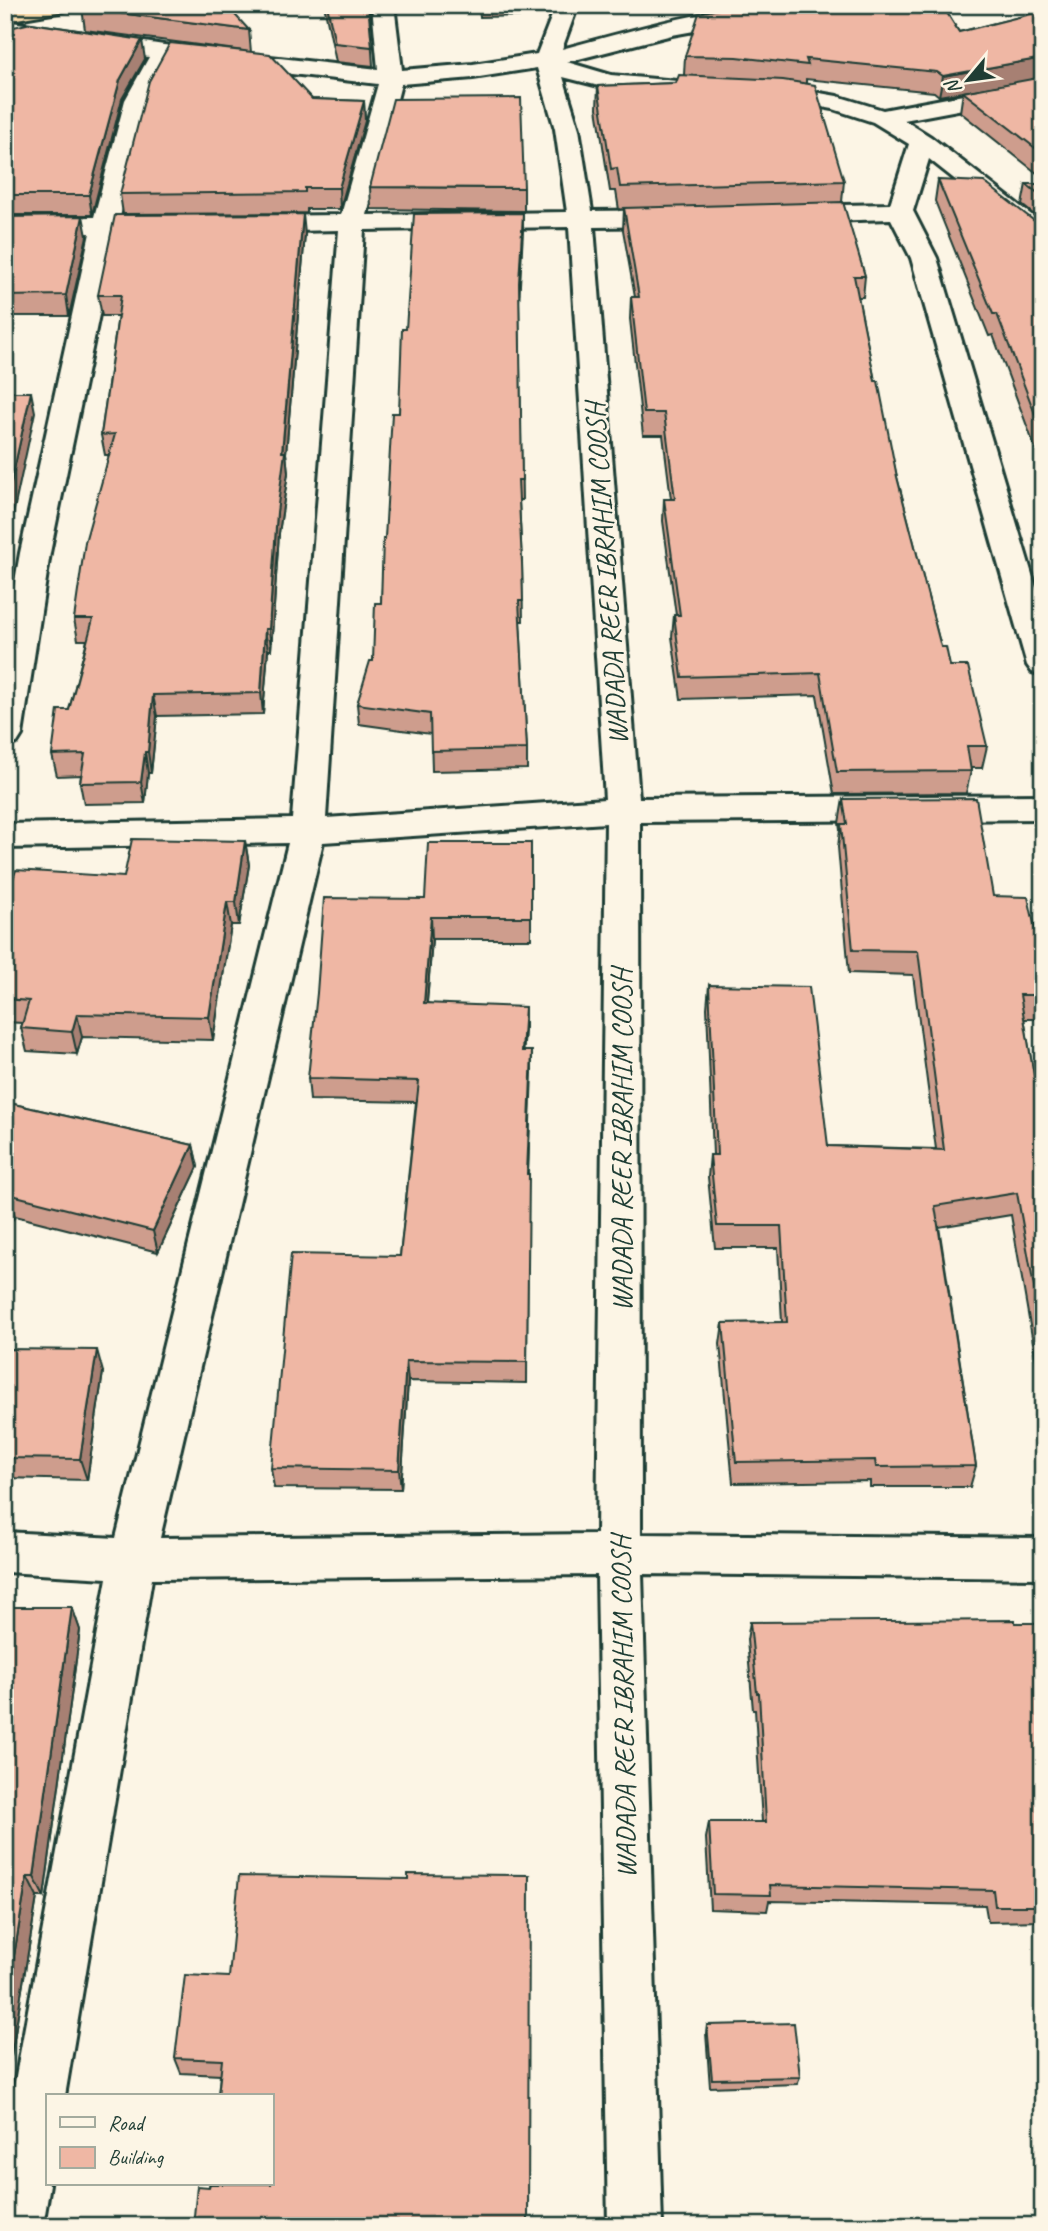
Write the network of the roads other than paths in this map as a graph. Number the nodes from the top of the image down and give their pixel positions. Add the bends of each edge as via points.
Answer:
1 (58, 5) edge
2 (383, 5) edge
3 (567, 5) edge
4 (839, 5) edge
5 (5, 14) edge
6 (5, 28) edge
7 (164, 52) junction
8 (547, 60) junction
9 (391, 78) junction
10 (703, 87) edge
11 (1043, 87) edge
12 (738, 88) edge
13 (882, 117) junction
14 (922, 142) junction
15 (900, 211) junction
16 (775, 215) edge
17 (706, 217) edge
18 (581, 221) junction
19 (352, 223) junction
20 (105, 224) junction
21 (188, 224) edge
22 (229, 224) edge
23 (5, 226) edge
24 (1043, 237) edge
25 (1043, 665) edge
26 (5, 735) edge
27 (1043, 807) edge
28 (623, 810) junction
29 (308, 831) junction
30 (5, 836) edge
31 (5, 1552) edge
32 (619, 1554) junction
33 (1043, 1558) edge
34 (132, 1559) junction
35 (16, 2226) edge
36 (635, 2226) edge

1 - 5 highway
2 - 9 street
3 - 8 street
4 - 8 street via 671,27
6 - 7 street
7 - 9 street
7 - 20 street via 137,100
8 - 9 street
8 - 10 street via 568,73 601,81
8 - 18 street, WADADA REER IBRAHIM COOSH via 567,129
9 - 19 street
11 - 13 street
12 - 13 street via 789,93
13 - 14 street
14 - 15 street
14 - 24 street
15 - 16 street
15 - 25 street via 924,258
17 - 18 street
18 - 19 street
18 - 28 street, WADADA REER IBRAHIM COOSH
19 - 22 street
19 - 29 street
20 - 21 street
20 - 23 street
20 - 26 street via 35,553
27 - 28 street
28 - 29 street
28 - 32 street, WADADA REER IBRAHIM COOSH
29 - 30 street
29 - 34 street
31 - 34 street
32 - 33 street
32 - 34 street
32 - 36 street, WADADA REER IBRAHIM COOSH
34 - 35 street

